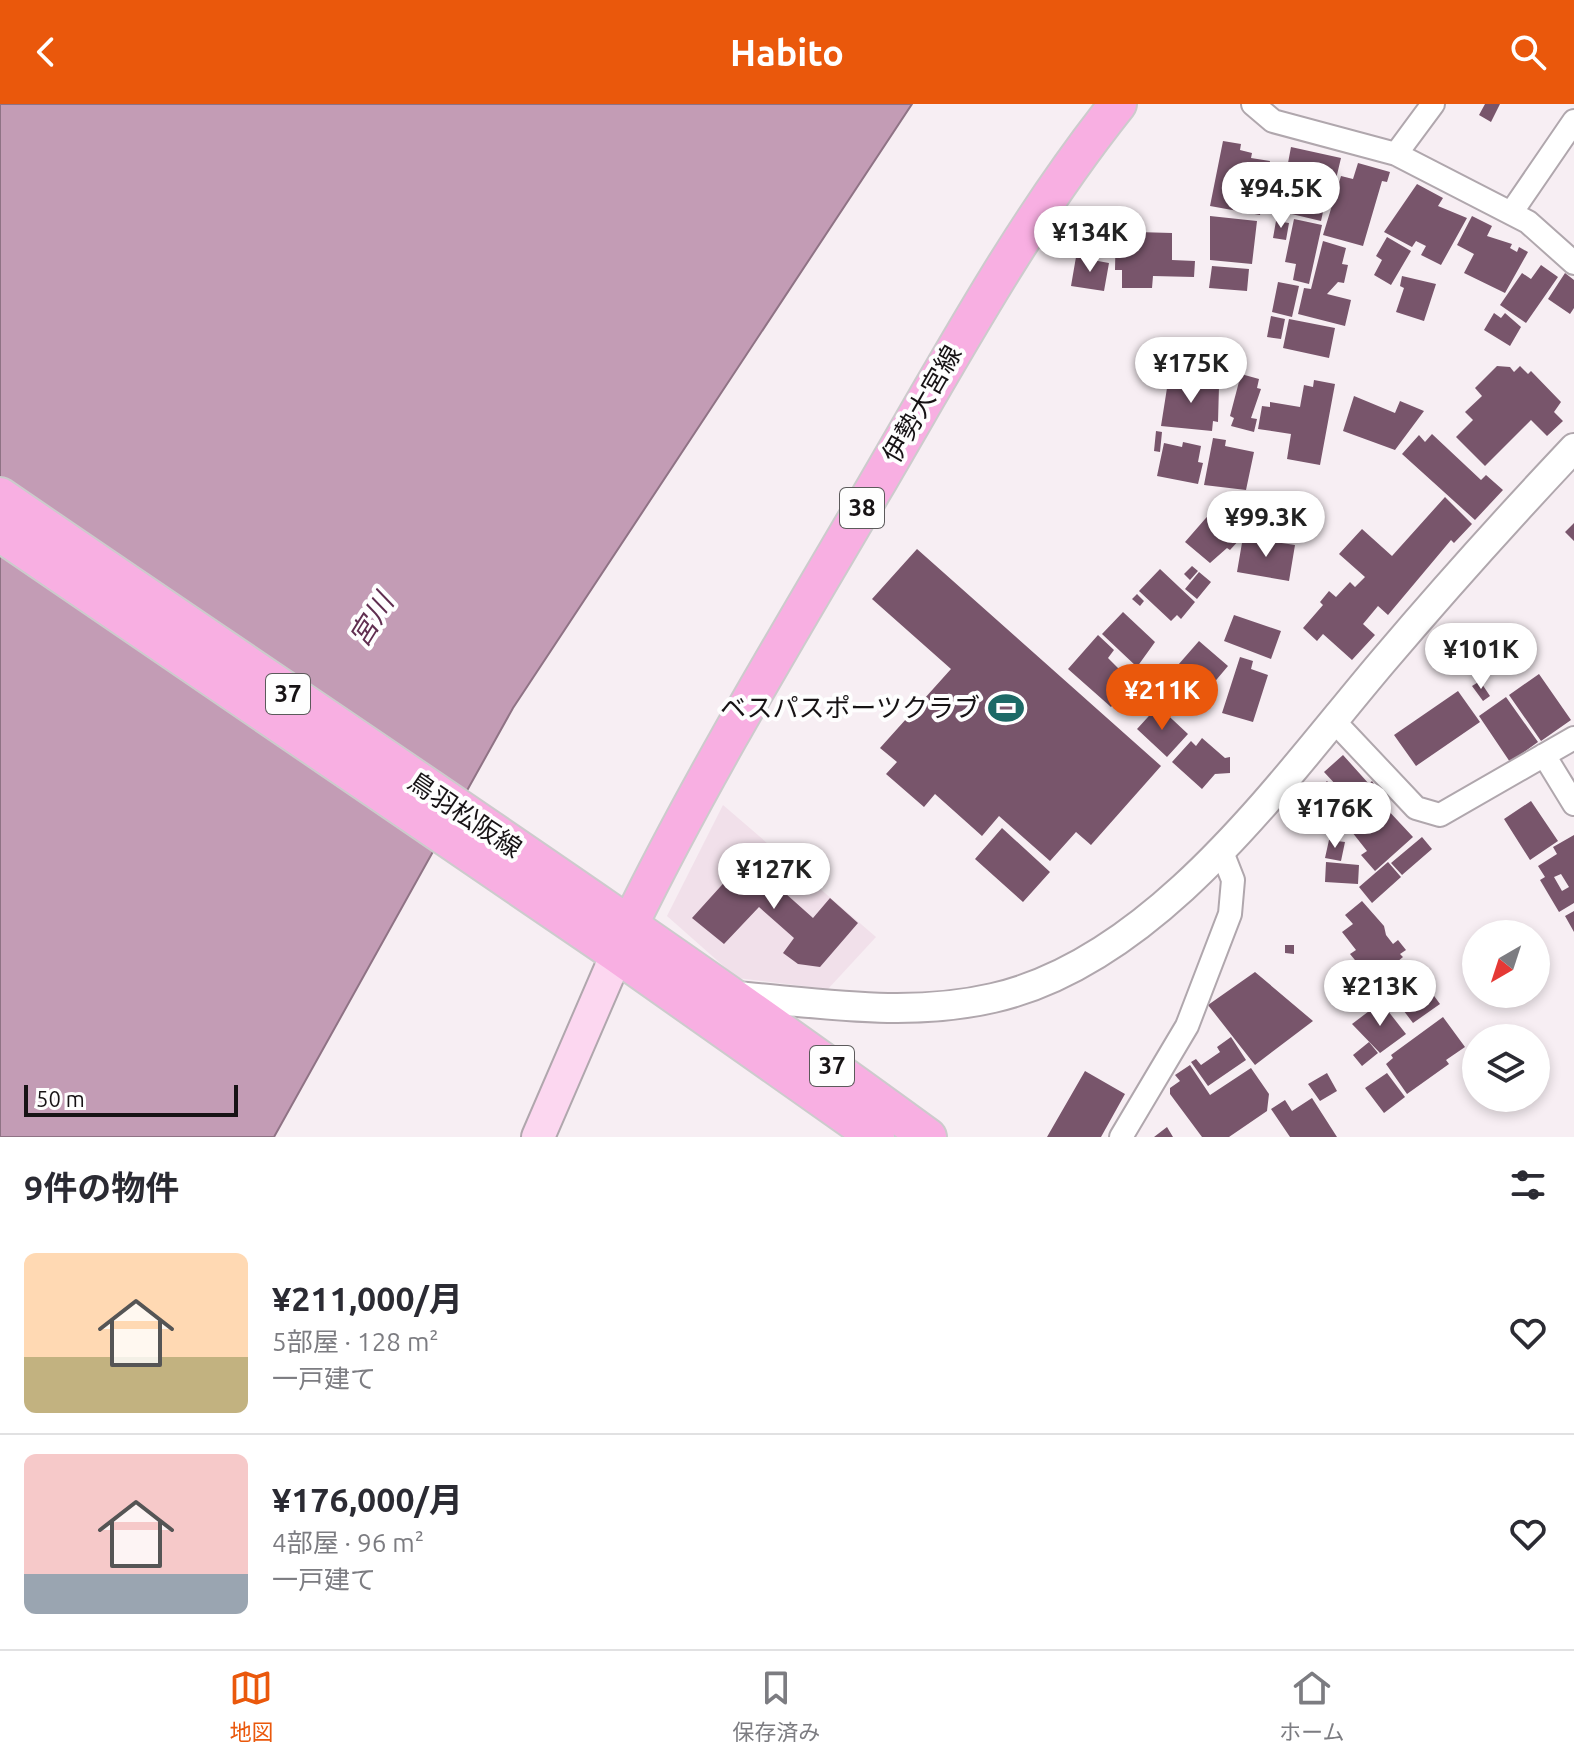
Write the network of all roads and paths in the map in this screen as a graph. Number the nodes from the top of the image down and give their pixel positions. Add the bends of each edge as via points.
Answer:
1 (1118, 104) edge
2 (1253, 104) edge
3 (1433, 104) edge
4 (1574, 121) edge
5 (1396, 154) junction
6 (1511, 213) junction
7 (1574, 263) edge
8 (1574, 448) edge
9 (0, 496) edge
10 (0, 533) edge
11 (1333, 720) junction
12 (1574, 738) edge
13 (1544, 755) junction
14 (1574, 804) edge
15 (1222, 852) junction
16 (567, 903) junction
17 (622, 940) junction
18 (735, 996) junction
19 (543, 1133) edge
20 (876, 1137) edge
21 (928, 1137) edge
22 (1121, 1137) edge

1 - 17 main road, 伊勢大宮線 / 38 via 1079,153 959,340 753,694
2 - 5 street via 1273,121
3 - 5 street
4 - 6 street
5 - 6 street
6 - 7 street
8 - 11 street via 1471,557
9 - 16 main road, 鳥羽松阪線 / 37
10 - 16 main road, 鳥羽松阪線 / 37
11 - 13 street via 1416,808 1440,815
11 - 15 street
12 - 13 street
13 - 14 street
15 - 18 street via 1112,944 1079,964 997,998 905,1010
15 - 22 street via 1233,880 1230,914 1187,1026
16 - 17 main road, 鳥羽松阪線 / 37
17 - 18 main road, 鳥羽松阪線 / 37
17 - 19 main road
17 - 20 main road, 鳥羽松阪線 / 37
18 - 21 main road, 鳥羽松阪線 / 37

